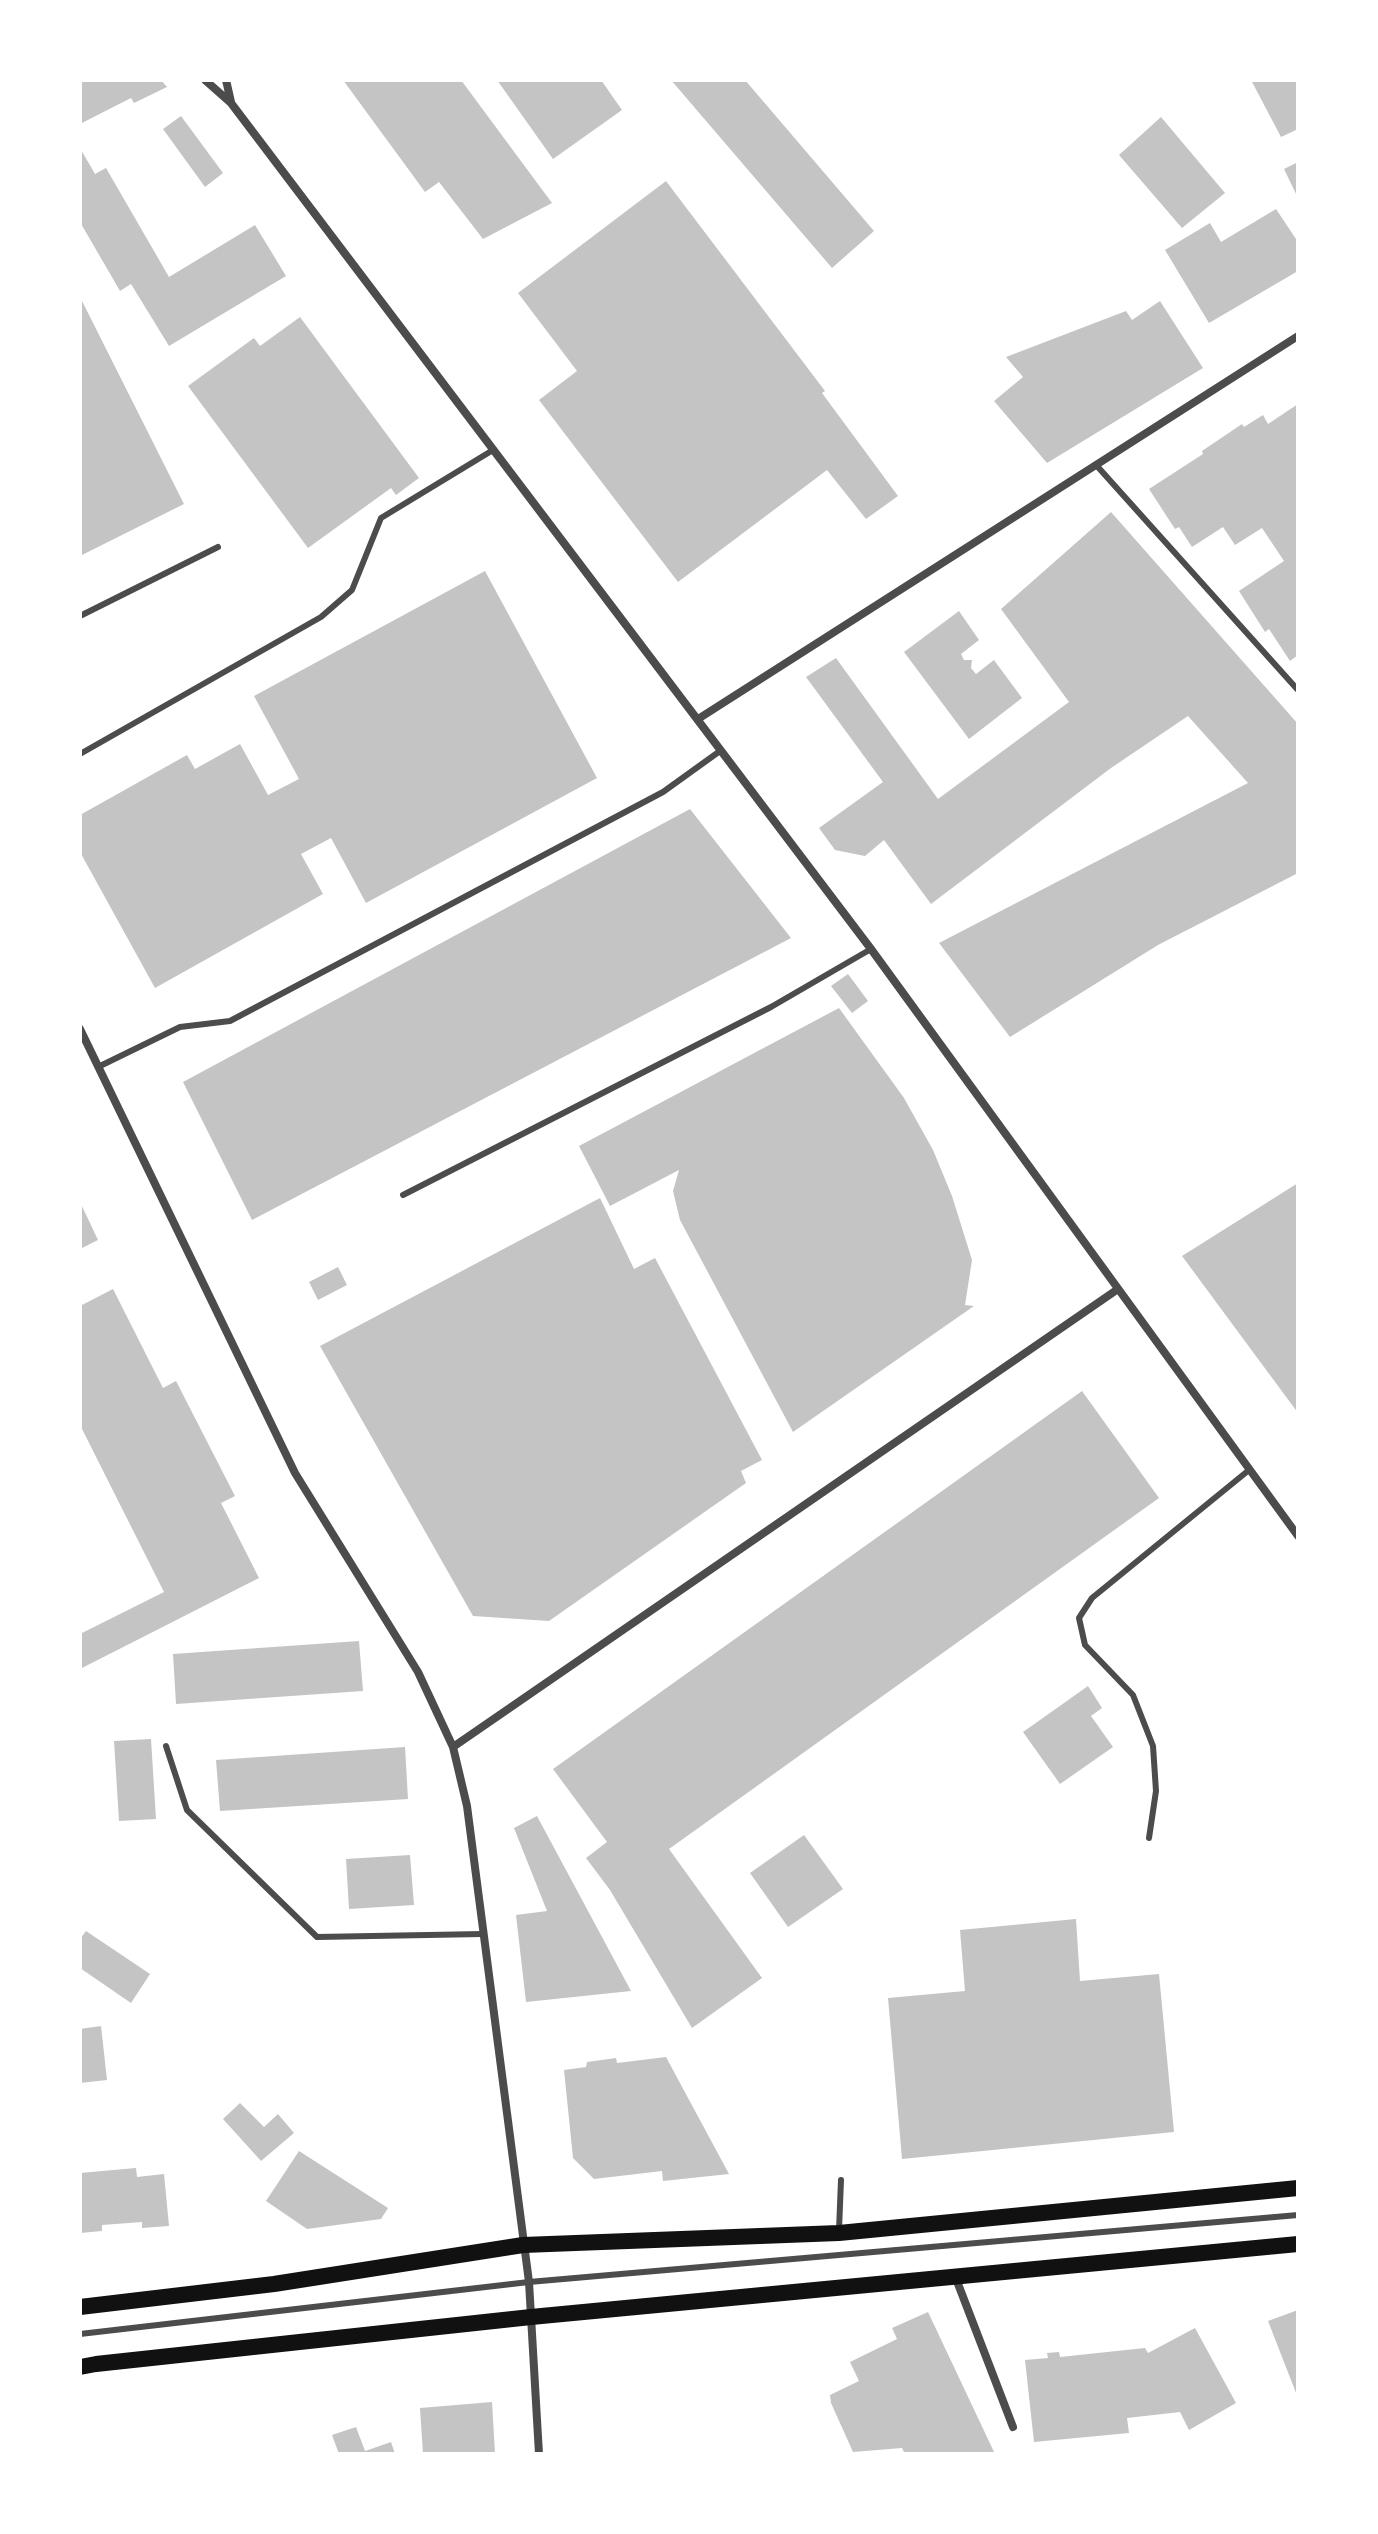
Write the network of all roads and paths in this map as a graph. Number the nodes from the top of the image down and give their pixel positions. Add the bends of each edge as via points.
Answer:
1 (205, 80) edge
2 (226, 80) edge
3 (231, 103) junction
4 (1298, 336) edge
5 (493, 450) junction
6 (1097, 466) junction
7 (218, 547) dead end
8 (80, 616) edge
9 (1297, 689) edge
10 (698, 719) junction
11 (720, 751) junction
12 (80, 754) edge
13 (871, 949) junction
14 (80, 1029) edge
15 (98, 1067) junction
16 (403, 1195) dead end
17 (1118, 1289) junction
18 (1249, 1470) junction
19 (1298, 1536) edge
20 (166, 1746) dead end
21 (453, 1747) junction
22 (1149, 1838) dead end
23 (483, 1934) junction
24 (841, 2180) dead end
25 (1298, 2188) edge
26 (1298, 2215) edge
27 (839, 2233) junction
28 (1298, 2244) edge
29 (523, 2245) junction
30 (955, 2275) junction
31 (529, 2282) junction
32 (80, 2307) edge
33 (531, 2317) junction
34 (80, 2334) edge
35 (80, 2367) edge
36 (1013, 2427) dead end
37 (539, 2454) edge

1 - 3 street
2 - 3 street
3 - 5 street
4 - 6 street
5 - 10 street
5 - 12 lane via 381,518 352,590 321,617
6 - 9 lane
6 - 10 street
7 - 8 lane
10 - 11 street
11 - 13 street
11 - 15 lane via 663,792 230,1021 180,1027
13 - 16 lane via 771,1007
13 - 17 street
14 - 15 street
15 - 21 street via 295,1473 418,1672
17 - 18 street
17 - 21 street
18 - 19 street
18 - 22 lane via 1092,1598 1079,1618 1085,1645 1133,1695 1153,1746 1156,1791
20 - 23 lane via 187,1810 317,1937
21 - 23 street via 467,1806
23 - 29 street
24 - 27 lane
25 - 27 main road
26 - 31 lane
27 - 29 main road
28 - 30 main road
29 - 31 street
29 - 32 main road via 274,2284
30 - 33 main road
30 - 36 street
31 - 33 street
31 - 34 lane
33 - 35 main road
33 - 37 street

